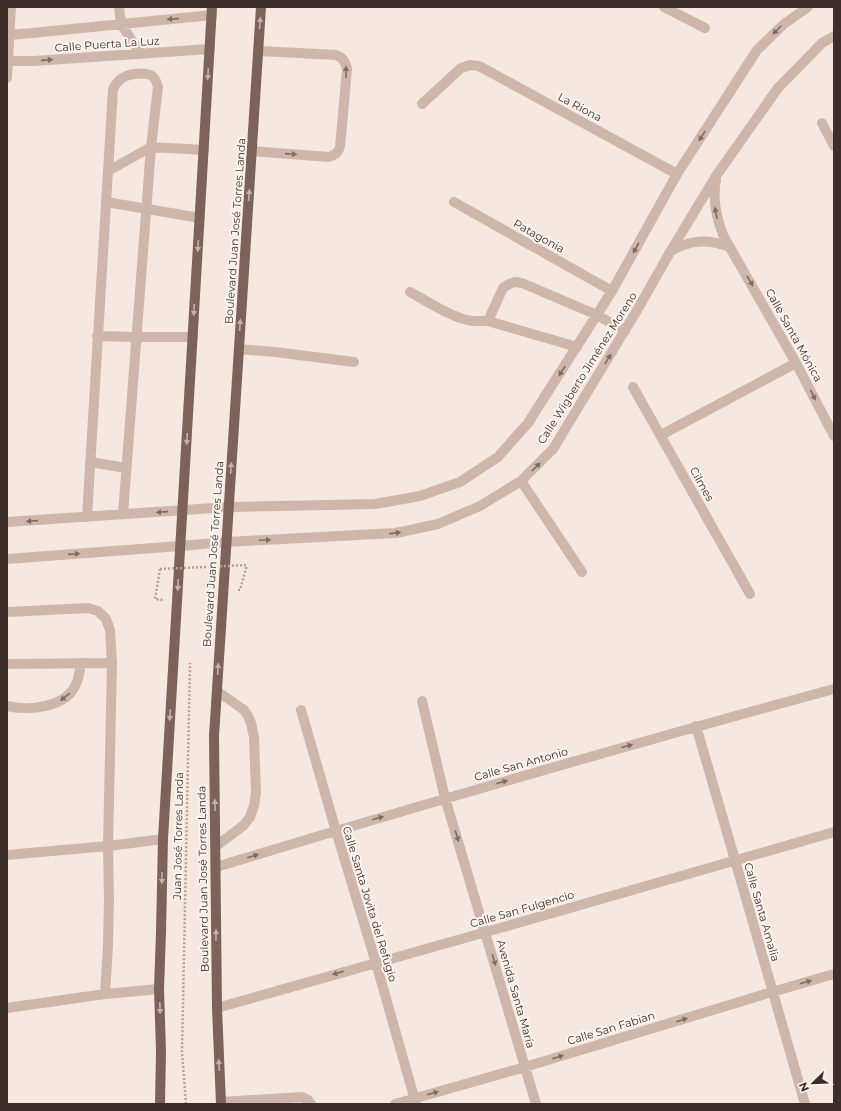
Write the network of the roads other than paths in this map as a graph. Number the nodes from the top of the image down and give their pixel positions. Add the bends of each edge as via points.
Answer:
1 (11, 7) edge
2 (118, 7) edge
3 (261, 7) edge
4 (664, 7) edge
5 (808, 7) edge
6 (212, 11) edge
7 (121, 24) junction
8 (705, 28) dead end
9 (8, 36) edge
10 (834, 36) edge
11 (210, 49) junction
12 (258, 51) junction
13 (140, 53) junction
14 (8, 61) edge
15 (7, 78) edge
16 (422, 104) dead end
17 (822, 123) dead end
18 (834, 146) edge
19 (151, 147) junction
20 (204, 150) junction
21 (252, 151) junction
22 (108, 171) junction
23 (678, 174) junction
24 (716, 176) junction
25 (106, 202) junction
26 (454, 202) dead end
27 (146, 208) junction
28 (200, 218) junction
29 (730, 247) junction
30 (670, 252) junction
31 (410, 292) dead end
32 (612, 292) junction
33 (597, 315) junction
34 (488, 320) junction
35 (625, 331) junction
36 (98, 336) junction
37 (136, 337) junction
38 (193, 337) junction
39 (577, 347) junction
40 (239, 349) junction
41 (354, 362) dead end
42 (796, 363) junction
43 (634, 387) dead end
44 (661, 435) junction
45 (834, 436) edge
46 (90, 462) junction
47 (126, 468) junction
48 (522, 481) junction
49 (229, 507) junction
50 (182, 511) junction
51 (123, 514) junction
52 (87, 517) junction
53 (7, 522) edge
54 (226, 542) junction
55 (180, 546) junction
56 (7, 558) edge
57 (582, 572) dead end
58 (750, 594) dead end
59 (7, 612) edge
60 (112, 662) junction
61 (81, 663) junction
62 (7, 664) edge
63 (834, 689) edge
64 (217, 691) junction
65 (422, 701) dead end
66 (7, 706) edge
67 (301, 710) dead end
68 (696, 726) junction
69 (445, 798) junction
70 (336, 831) junction
71 (834, 832) edge
72 (163, 839) junction
73 (108, 846) junction
74 (216, 847) junction
75 (7, 855) edge
76 (736, 860) junction
77 (216, 867) junction
78 (486, 932) junction
79 (376, 963) junction
80 (834, 974) edge
81 (159, 989) junction
82 (772, 992) junction
83 (105, 994) junction
84 (7, 1008) edge
85 (217, 1008) junction
86 (524, 1067) junction
87 (415, 1101) edge
88 (221, 1103) edge
89 (160, 1104) edge
90 (311, 1104) edge
91 (395, 1104) edge
92 (536, 1104) edge
93 (805, 1104) edge

1 - 9 street
2 - 7 street
12 -> 3 main road, Boulevard Juan José Torres Landa
4 - 8 street
5 -> 23 street, Calle Wigberto Jiménez Moreno via 784,24 757,50
6 -> 7 street, Calle Puerta La Luz
6 - 11 main road
7 - 9 street, Calle Puerta La Luz
7 - 13 street
9 - 14 street
10 - 24 street, Calle Wigberto Jiménez Moreno via 822,43 778,88
11 - 13 street, Calle Puerta La Luz
11 -> 20 main road
12 - 21 main road, Boulevard Juan José Torres Landa
21 -> 12 street via 329,157 335,155 340,147 347,69 342,57 336,55
14 -> 13 street, Calle Puerta La Luz
14 - 15 street
16 - 23 street, La Riona via 461,68 479,66
17 - 18 street
19 - 20 street
19 - 22 street
19 - 22 street via 158,87 156,80 146,74 129,74 117,82 113,89
19 - 27 street
20 - 28 main road
40 -> 21 main road, Boulevard Juan José Torres Landa
22 - 25 street
23 -> 32 street, Calle Wigberto Jiménez Moreno
29 -> 24 street, Calle Santa Mónica via 716,213
24 - 30 street, Calle Wigberto Jiménez Moreno
25 - 27 street
25 - 36 street
26 - 32 street, Patagonia
27 - 28 street
27 - 37 street
28 -> 38 main road
29 - 30 street via 700,242 679,246
29 -> 42 street, Calle Santa Mónica
30 - 35 street, Calle Wigberto Jiménez Moreno
31 - 34 street via 453,316 473,321
32 - 33 street, Calle Wigberto Jiménez Moreno
33 - 34 street via 515,282 504,288
33 - 35 street
33 - 39 street, Calle Wigberto Jiménez Moreno
34 - 39 street
48 -> 35 street, Calle Wigberto Jiménez Moreno via 553,449
36 - 37 street
36 - 46 street
37 - 38 street
37 - 47 street
38 -> 50 main road
39 -> 49 street, Calle Wigberto Jiménez Moreno via 528,423 498,457 460,482 420,496 375,504
40 - 41 street
49 -> 40 main road, Boulevard Juan José Torres Landa
42 - 44 street
42 -> 45 street, Calle Santa Mónica
43 - 44 street, Cilmes
44 - 58 street, Cilmes
46 - 47 street
46 - 52 street
47 - 51 street
54 -> 48 street, Calle Wigberto Jiménez Moreno via 396,533 438,524 480,506
48 - 57 street
49 - 50 street, Calle Wigberto Jiménez Moreno
49 - 54 main road, Boulevard Juan José Torres Landa
50 -> 51 street, Calle Wigberto Jiménez Moreno
50 - 55 main road
51 - 52 street, Calle Wigberto Jiménez Moreno
52 -> 53 street, Calle Wigberto Jiménez Moreno
54 - 55 street, Calle Wigberto Jiménez Moreno
64 -> 54 main road, Boulevard Juan José Torres Landa
56 -> 55 street, Calle Wigberto Jiménez Moreno
55 -> 72 main road
59 - 60 street via 88,608 98,611 106,619 110,630
60 - 61 street
60 - 73 street
61 - 62 street
61 -> 66 street via 76,684 70,694 59,701 47,706
63 - 68 street, Calle San Antonio
74 -> 64 main road, Boulevard Juan José Torres Landa via 214,736
64 - 74 street via 244,710 251,723 256,792 250,817 244,825
65 - 69 street, Avenida Santa María
67 - 70 street, Calle Santa Jovita del Refugio
69 -> 68 street, Calle San Antonio
68 - 76 street, Calle Santa Amalia
70 -> 69 street, Calle San Antonio
69 -> 78 street, Avenida Santa María
77 -> 70 street, Calle San Antonio
70 - 79 street, Calle Santa Jovita del Refugio
71 - 76 street, Calle San Fulgencio
72 - 73 street
72 -> 81 main road
73 - 75 street
73 - 83 street
74 - 77 main road, Boulevard Juan José Torres Landa
76 - 78 street, Calle San Fulgencio
76 - 82 street, Calle Santa Amalia
85 -> 77 main road, Boulevard Juan José Torres Landa
78 - 79 street, Calle San Fulgencio
78 -> 86 street, Avenida Santa María
79 -> 85 street, Calle San Fulgencio
79 - 87 street, Calle Santa Jovita del Refugio
82 -> 80 street, Calle San Fabian
81 - 83 street
81 -> 89 main road
86 -> 82 street, Calle San Fabian
82 - 93 street, Calle Santa Amalia
83 - 84 street
88 -> 85 main road, Boulevard Juan José Torres Landa
87 -> 86 street, Calle San Fabian
86 - 92 street, Avenida Santa María
87 - 91 street, Calle San Fabian
88 - 90 street via 302,1097

